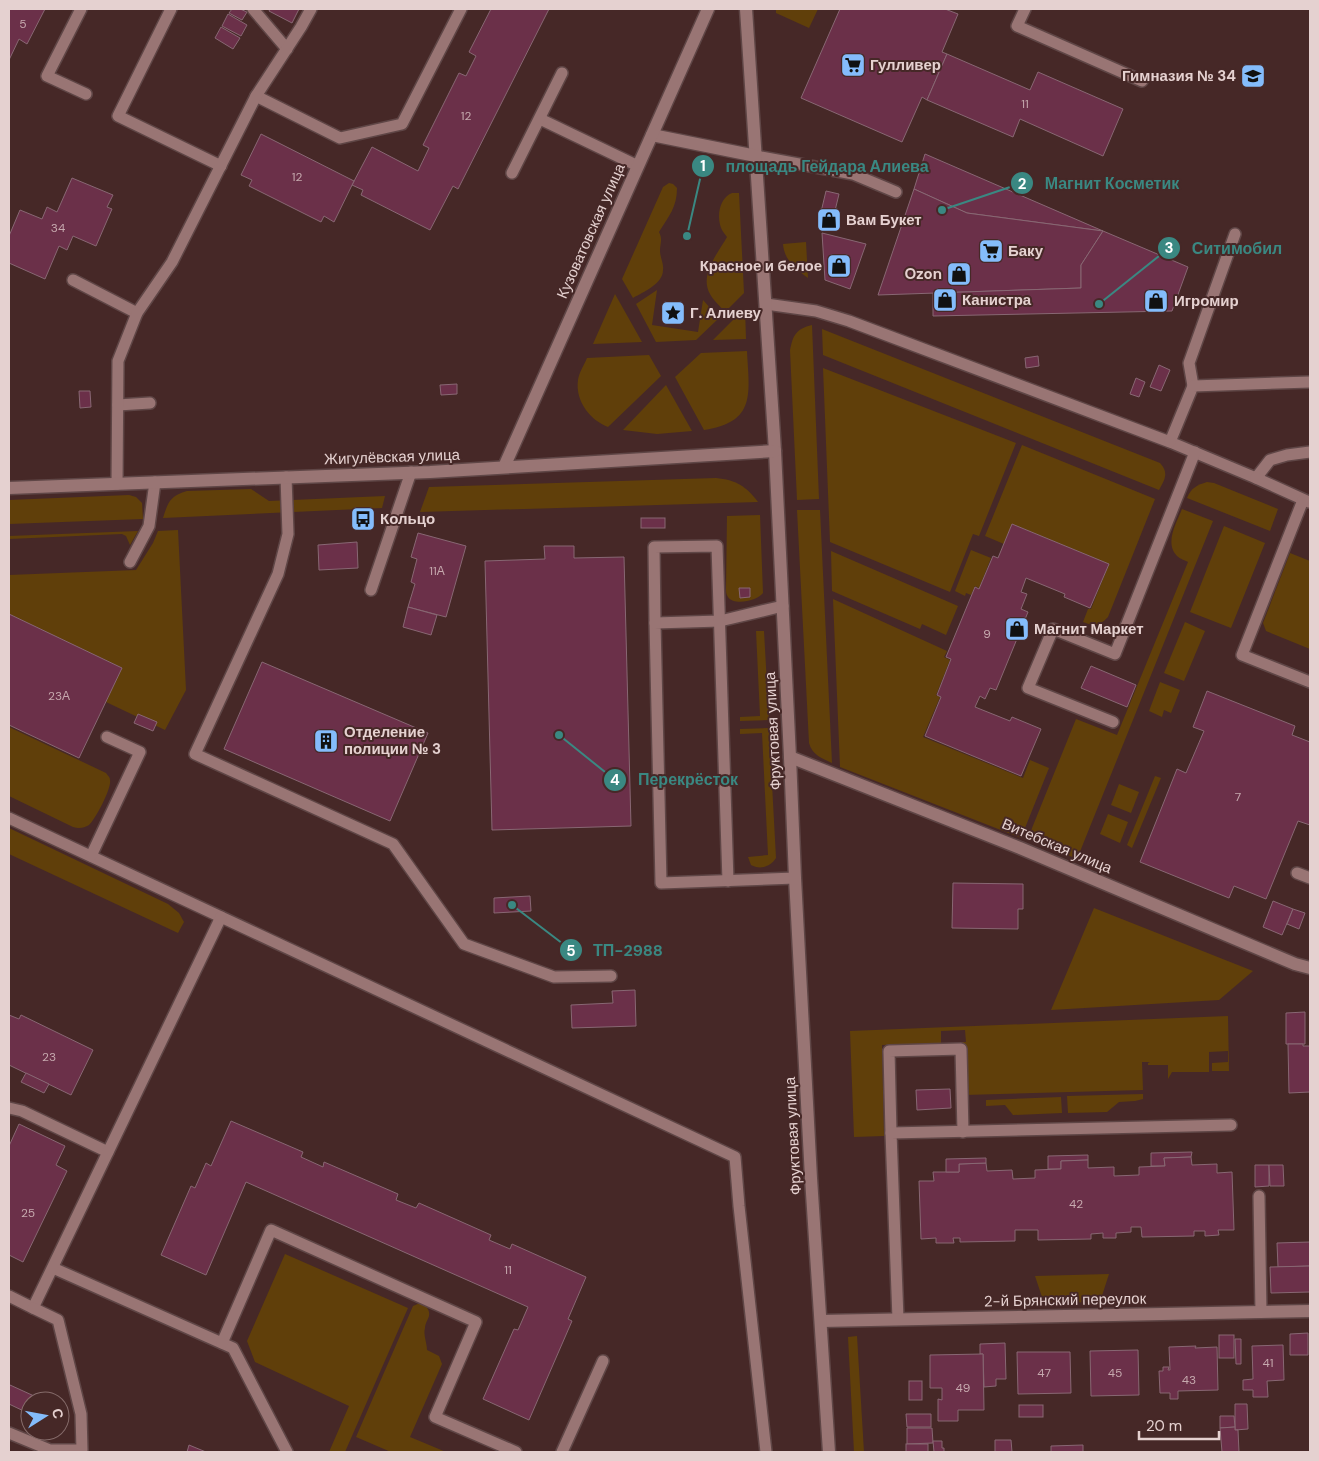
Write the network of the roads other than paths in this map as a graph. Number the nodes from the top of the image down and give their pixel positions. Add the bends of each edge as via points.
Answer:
1 (81, 9) edge
2 (171, 9) edge
3 (253, 9) edge
4 (312, 9) edge
5 (461, 9) edge
6 (708, 9) edge
7 (746, 9) edge
8 (1025, 9) edge
9 (287, 49) junction
10 (562, 73) dead end
11 (1142, 81) dead end
12 (86, 94) dead end
13 (256, 96) junction
14 (540, 119) junction
15 (652, 134) junction
16 (756, 156) junction
17 (221, 166) junction
18 (638, 166) junction
19 (512, 173) dead end
20 (896, 192) dead end
21 (1236, 234) dead end
22 (73, 280) dead end
23 (766, 304) junction
24 (137, 313) junction
25 (1310, 382) edge
26 (1193, 386) junction
27 (150, 403) dead end
28 (118, 404) junction
29 (1170, 442) junction
30 (775, 450) junction
31 (1195, 452) junction
32 (1310, 452) edge
33 (504, 467) junction
34 (412, 472) junction
35 (286, 477) junction
36 (1256, 478) junction
37 (155, 482) junction
38 (117, 484) junction
39 (9, 488) edge
40 (1307, 501) edge
41 (130, 562) dead end
42 (371, 590) dead end
43 (783, 606) junction
44 (720, 621) junction
45 (655, 623) junction
46 (1310, 682) edge
47 (1112, 722) dead end
48 (107, 737) dead end
49 (790, 758) junction
50 (9, 818) edge
51 (91, 856) junction
52 (1297, 873) dead end
53 (795, 878) junction
54 (1310, 878) edge
55 (728, 881) junction
56 (221, 917) junction
57 (1310, 968) edge
58 (611, 976) dead end
59 (9, 1108) edge
60 (1230, 1125) dead end
61 (963, 1132) junction
62 (891, 1133) junction
63 (108, 1152) junction
64 (1260, 1196) dead end
65 (52, 1268) junction
66 (9, 1296) edge
67 (33, 1308) junction
68 (1310, 1311) edge
69 (1261, 1312) junction
70 (898, 1319) junction
71 (821, 1321) junction
72 (222, 1343) junction
73 (603, 1361) dead end
74 (9, 1432) edge
75 (287, 1452) edge
76 (516, 1452) edge
77 (562, 1452) edge
78 (766, 1452) edge
79 (829, 1452) edge

1 - 12 lane via 47,76
2 - 17 lane via 118,116
3 - 9 lane
4 - 9 lane
5 - 13 lane via 402,124 340,138
6 - 15 street, Кузоватовская улица
7 - 16 street, Фруктовая улица
8 - 11 lane via 1017,26
9 - 13 lane
10 - 14 lane
13 - 17 lane
14 - 18 lane
14 - 19 lane
15 - 16 street
15 - 18 street, Кузоватовская улица
16 - 20 lane via 853,174
16 - 23 street, Фруктовая улица
17 - 24 lane via 172,262
18 - 33 street, Кузоватовская улица
21 - 26 lane via 1189,363
22 - 24 lane
23 - 29 lane via 816,311 849,321
23 - 30 street, Фруктовая улица
24 - 28 lane via 118,361
25 - 26 lane
26 - 29 lane
27 - 28 lane
28 - 38 lane
29 - 31 lane
30 - 33 street, Жигулёвская улица
30 - 43 street, Фруктовая улица
31 - 36 lane
31 - 47 lane via 1115,654 1053,629 1028,688
32 - 36 lane via 1270,460
33 - 34 street, Жигулёвская улица
34 - 35 street, Жигулёвская улица
34 - 42 lane
35 - 37 street, Жигулёвская улица
35 - 58 lane via 288,534 278,574 195,754 393,844 464,944 554,977
36 - 40 lane
37 - 38 street, Жигулёвская улица
37 - 41 lane via 149,526
38 - 39 street, Жигулёвская улица
40 - 46 lane via 1242,655
43 - 44 lane
43 - 49 street, Фруктовая улица
44 - 45 lane
44 - 45 lane via 717,546 654,547
44 - 55 lane
45 - 55 lane via 661,883
48 - 51 lane via 140,752
49 - 53 street, Фруктовая улица
49 - 57 street, Витебская улица via 1020,848
50 - 51 lane
51 - 56 lane
52 - 54 lane
53 - 55 lane
53 - 71 street, Фруктовая улица
56 - 63 lane
56 - 78 lane via 735,1157
59 - 63 lane via 22,1111
60 - 61 lane
61 - 62 lane
61 - 62 lane via 960,1049 889,1051
62 - 70 lane
63 - 65 lane
64 - 69 lane
65 - 67 lane
65 - 72 lane
66 - 67 lane
67 - 74 lane via 58,1320 81,1414 82,1450 50,1450
68 - 69 street, 2-й Брянский переулок
69 - 70 street, 2-й Брянский переулок
70 - 71 street, 2-й Брянский переулок
71 - 79 street, Фруктовая улица
72 - 75 lane via 233,1348
72 - 76 lane via 271,1230 476,1322 435,1417
73 - 77 lane

